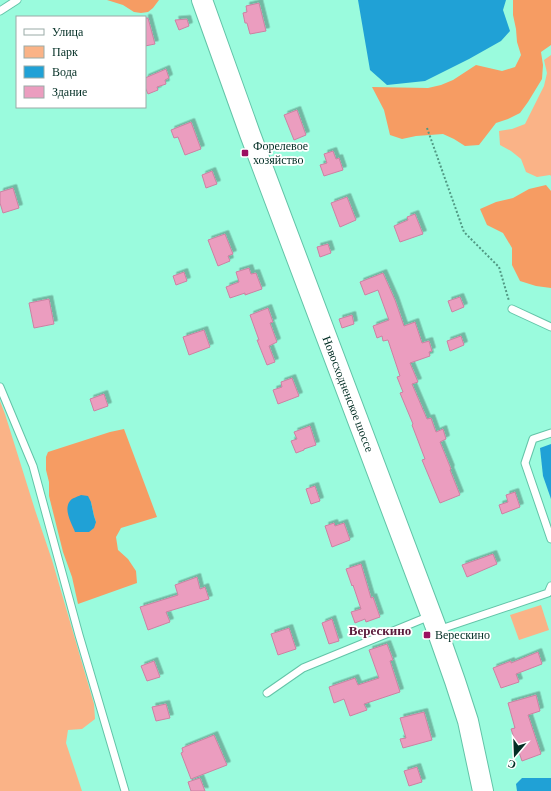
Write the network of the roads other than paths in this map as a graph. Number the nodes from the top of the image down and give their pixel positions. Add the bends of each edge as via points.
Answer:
1 (17, 0) edge
2 (202, 0) edge
3 (0, 11) edge
4 (512, 310) road end
5 (551, 327) edge
6 (0, 387) edge
7 (551, 433) edge
8 (551, 539) edge
9 (551, 586) edge
10 (435, 622) junction
11 (267, 693) dead end
12 (125, 791) edge
13 (483, 791) edge

1 - 3 lane
2 - 10 main road, Новосходненское шоссе via 258,157
4 - 5 lane
6 - 12 lane via 33,466
7 - 8 lane via 533,439 525,463
9 - 10 lane via 548,594
10 - 11 lane via 303,668
10 - 13 main road, Новосходненское шоссе via 468,721

